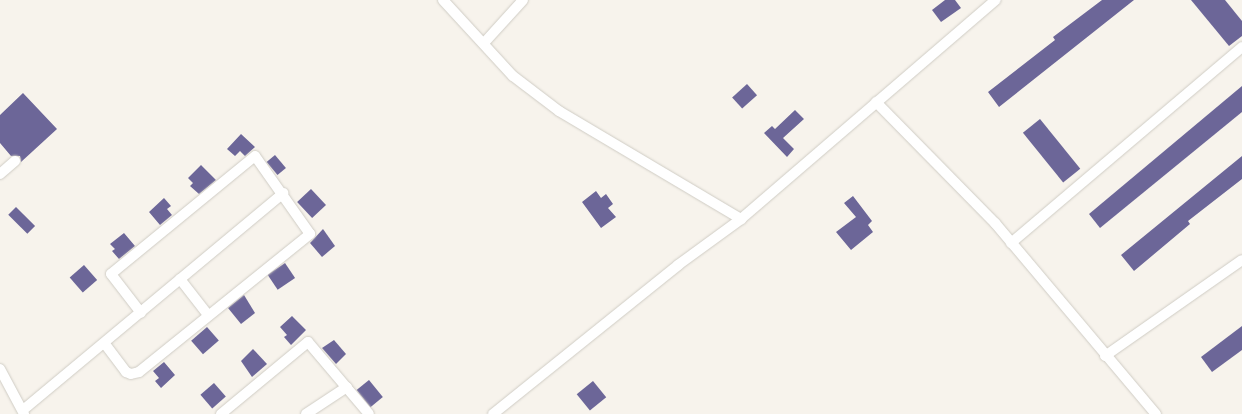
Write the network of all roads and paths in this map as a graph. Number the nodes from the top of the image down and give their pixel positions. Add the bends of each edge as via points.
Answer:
1 (443, 0) edge
2 (523, 0) edge
3 (996, 0) edge
4 (484, 43) junction
5 (1242, 47) edge
6 (876, 102) junction
7 (15, 161) dead end
8 (0, 174) edge
9 (283, 193) junction
10 (741, 219) junction
11 (1011, 243) junction
12 (1242, 260) edge
13 (180, 279) junction
14 (141, 313) junction
15 (208, 315) junction
16 (105, 344) junction
17 (1105, 356) junction
18 (0, 369) edge
19 (347, 387) junction
20 (23, 412) edge
21 (221, 414) edge
22 (306, 414) edge
23 (369, 414) edge
24 (493, 414) edge
25 (1156, 414) edge

1 - 4 street
2 - 4 street
3 - 6 street
4 - 10 street via 514,76 559,111
5 - 11 street
6 - 10 street
6 - 11 street
7 - 8 street
9 - 13 street
9 - 14 street via 256,156 111,274
9 - 15 street via 310,234
10 - 24 street via 678,265
11 - 17 street
12 - 17 street
13 - 14 street
13 - 15 street
14 - 16 street
15 - 16 street via 139,372 126,372
16 - 20 street
17 - 25 street
18 - 20 street
19 - 21 street via 308,342
19 - 22 street
19 - 23 street

